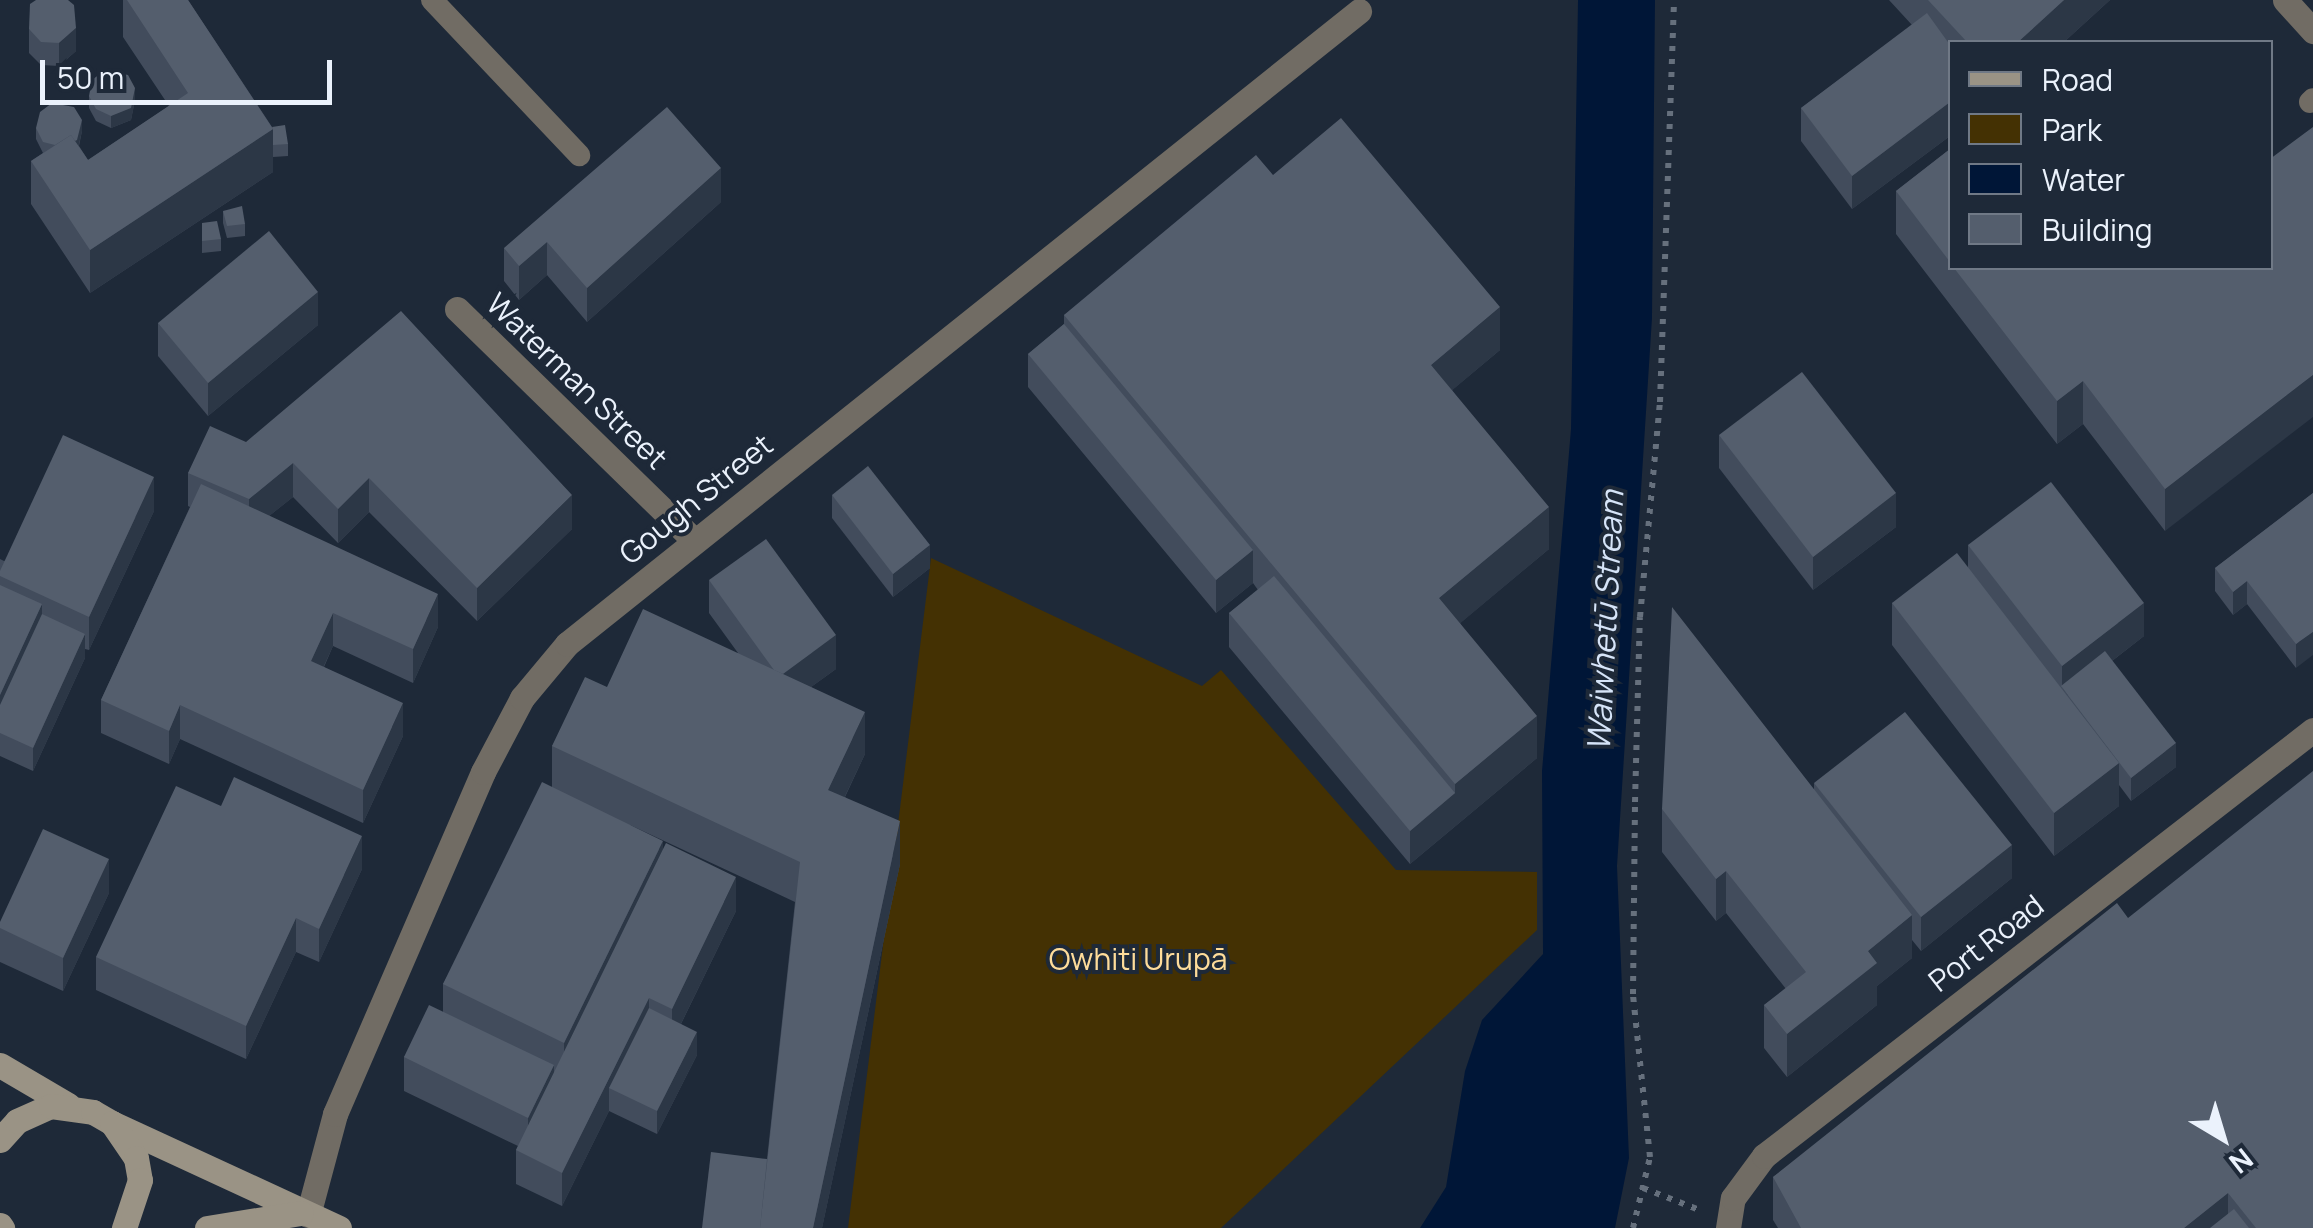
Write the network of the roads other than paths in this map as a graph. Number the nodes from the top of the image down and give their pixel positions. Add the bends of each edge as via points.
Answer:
1 (432, 0) edge
2 (2286, 0) edge
3 (1358, 12) dead end
4 (2313, 31) edge
5 (579, 154) dead end
6 (457, 310) dead end
7 (695, 542) junction
8 (2313, 730) edge
9 (0, 1065) edge
10 (72, 1106) junction
11 (112, 1123) junction
12 (0, 1140) edge
13 (305, 1214) junction
14 (1729, 1225) edge
15 (124, 1228) edge
16 (208, 1228) edge
17 (339, 1228) edge

1 - 5 lane
2 - 4 street
3 - 7 street, Gough Street
6 - 7 street, Waterman Street
7 - 13 street, Gough Street via 567,644 522,698 335,1114
8 - 14 street, Port Road via 1764,1156 1733,1198
9 - 10 main road via 26,1086
10 - 11 main road
10 - 12 main road via 34,1112
11 - 13 main road
11 - 15 main road via 136,1158 140,1180
13 - 16 main road
13 - 17 main road

